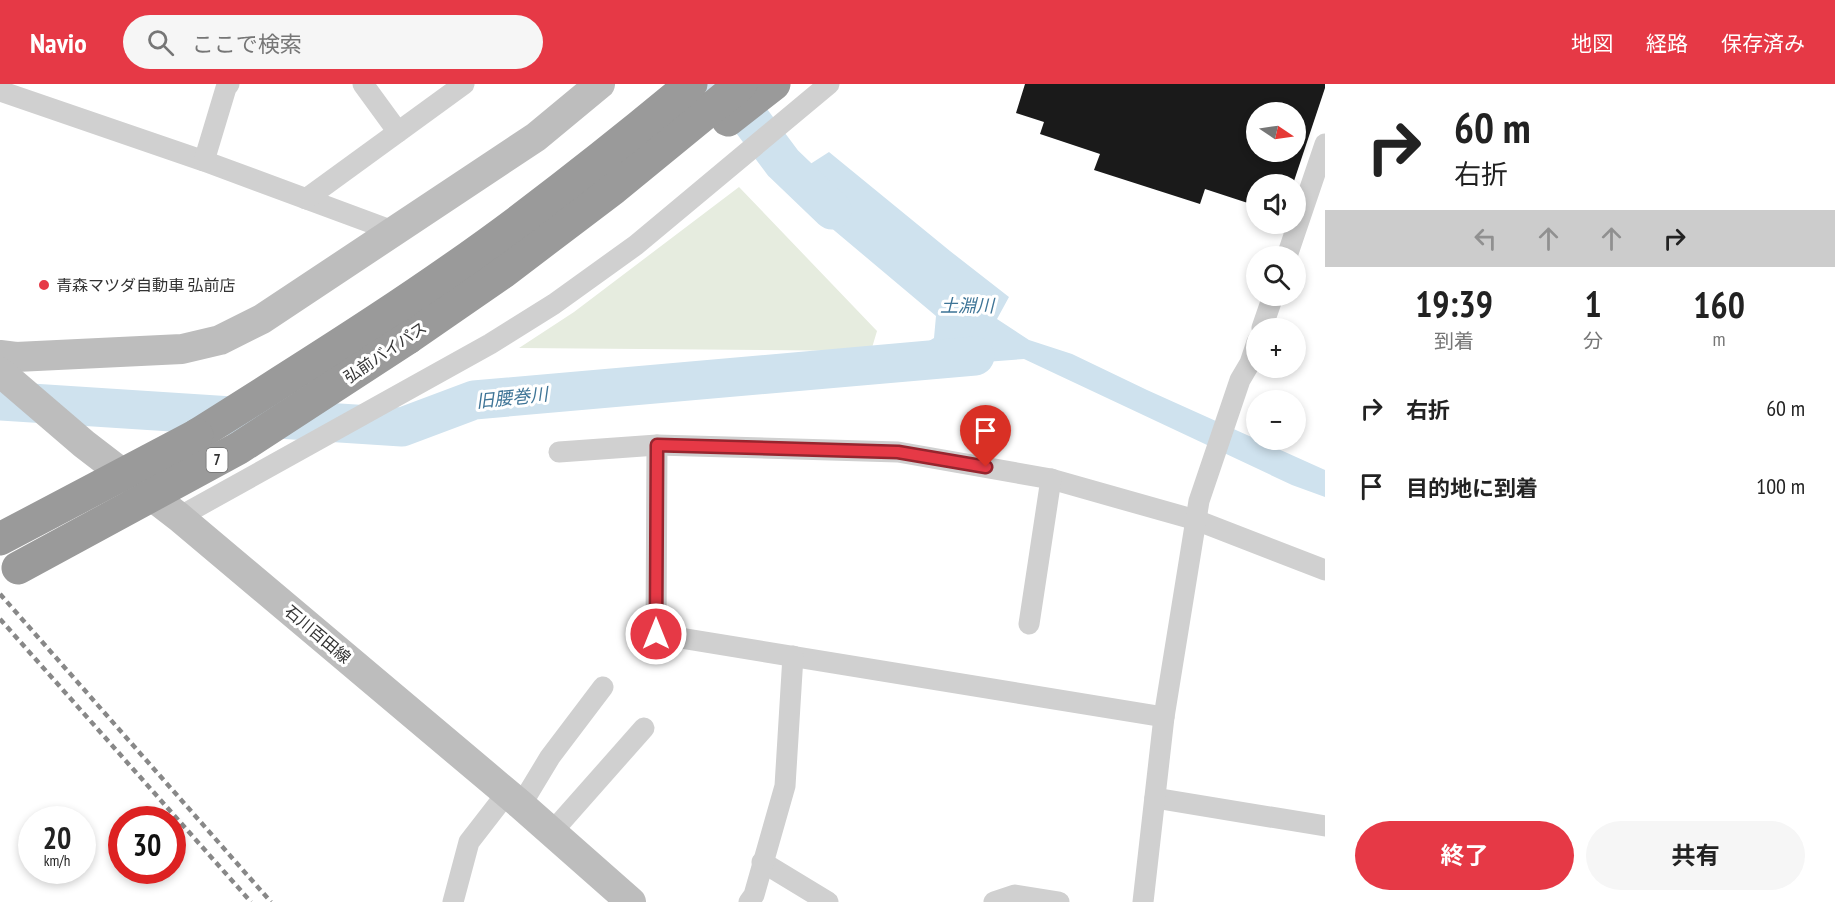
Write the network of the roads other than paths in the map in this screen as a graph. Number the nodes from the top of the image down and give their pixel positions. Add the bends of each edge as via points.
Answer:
1 (229, 84) edge
2 (363, 84) edge
3 (464, 84) edge
4 (600, 84) edge
5 (691, 84) edge
6 (741, 84) edge
7 (774, 84) edge
8 (822, 90) edge
9 (0, 92) edge
10 (673, 113) edge
11 (398, 132) junction
12 (1325, 144) edge
13 (204, 161) junction
14 (306, 199) junction
15 (393, 231) junction
16 (1290, 246) edge
17 (0, 355) edge
18 (1246, 370) edge
19 (8, 379) edge
20 (657, 445) junction
21 (559, 452) dead end
22 (1051, 479) junction
23 (1198, 511) junction
24 (178, 517) junction
25 (0, 539) edge
26 (1325, 570) edge
27 (0, 576) edge
28 (1029, 624) dead end
29 (794, 656) junction
30 (603, 687) dead end
31 (1164, 717) junction
32 (644, 728) dead end
33 (1155, 798) junction
34 (514, 799) junction
35 (1325, 826) edge
36 (552, 832) junction
37 (762, 862) junction
38 (453, 902) edge
39 (631, 902) edge
40 (749, 902) edge
41 (828, 902) edge
42 (994, 902) edge
43 (1059, 902) edge
44 (1143, 902) edge

1 - 13 street
2 - 11 street
3 - 11 street
4 - 15 main road via 536,137
5 - 10 highway, 弘前バイパス / 7
6 - 10 highway, 弘前バイパス / 7
7 - 10 highway
8 - 24 street via 636,244 554,304 490,344
9 - 13 street
10 - 25 highway, 弘前バイパス / 7, bridge via 344,342 197,435
10 - 27 highway, 弘前バイパス / 7, bridge via 614,188 408,338 239,448
11 - 14 street
12 - 16 street
13 - 14 street
14 - 15 street
15 - 17 main road via 262,320 220,340 182,349
18 - 23 street
19 - 24 main road, 石川百田線
20 - 21 street
20 - 22 street via 898,452
20 - 29 street via 656,634
22 - 23 street
22 - 28 street
23 - 26 street
23 - 31 street
24 - 34 main road, 石川百田線
29 - 31 street
29 - 37 street via 785,786
30 - 34 street
31 - 33 street
32 - 36 street
33 - 35 street
33 - 44 street
34 - 36 main road, 石川百田線
34 - 38 street via 469,842
36 - 39 main road, 石川百田線
37 - 40 street
37 - 41 street
42 - 43 street via 1015,895

